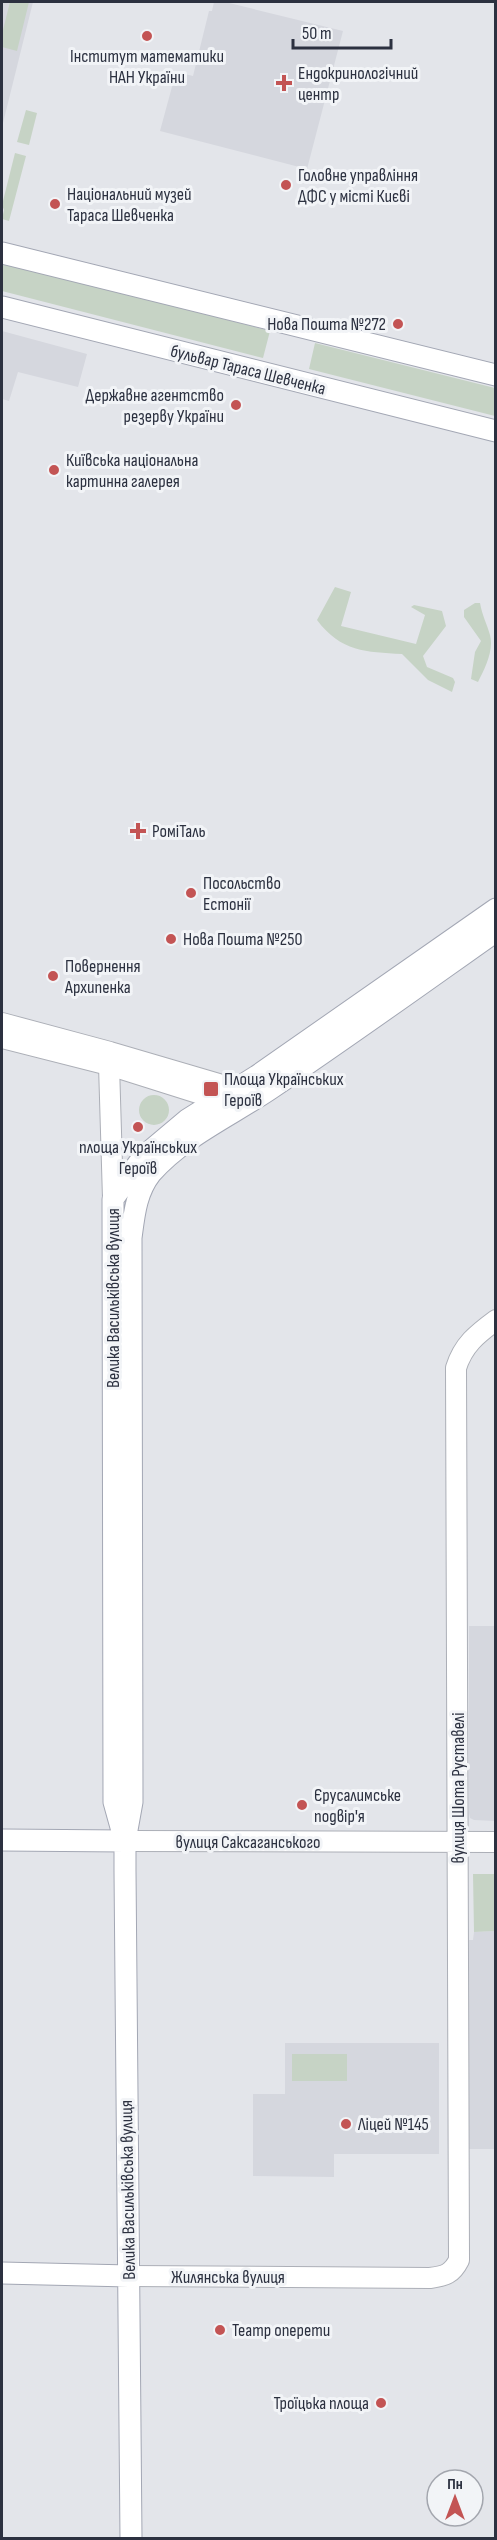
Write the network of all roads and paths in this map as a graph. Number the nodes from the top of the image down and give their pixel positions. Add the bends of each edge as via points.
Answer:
1 (2, 253) edge
2 (2, 307) edge
3 (495, 375) edge
4 (495, 431) edge
5 (495, 909) edge
6 (495, 931) edge
7 (2, 1023) edge
8 (2, 1038) edge
9 (109, 1058) junction
10 (241, 1096) junction
11 (217, 1099) junction
12 (114, 1199) junction
13 (495, 1320) edge
14 (2, 1840) edge
15 (125, 1841) junction
16 (458, 1842) junction
17 (495, 1842) edge
18 (453, 2271) joint
19 (2, 2273) edge
20 (129, 2276) junction
21 (131, 2538) edge

1 - 3 main road
2 - 4 main road, бульвар Тараса Шевченка
5 - 10 main road, Велика Васильківська вулиця
6 - 10 main road, Велика Васильківська вулиця via 280,1082
7 - 9 main road
8 - 9 main road
9 - 10 main road
9 - 11 main road
9 - 12 main road
10 - 11 main road, Велика Васильківська вулиця
10 - 15 main road, Велика Васильківська вулиця via 168,1156 143,1186 134,1214 132,1802
11 - 12 main road, Велика Васильківська вулиця via 143,1157
12 - 15 main road, Велика Васильківська вулиця via 114,1802
13 - 16 main road, вулиця Шота Руставелі via 467,1344 456,1368
14 - 15 main road, вулиця Саксаганського
15 - 16 main road, вулиця Саксаганського
15 - 20 main road, Велика Васильківська вулиця
16 - 17 main road, вулиця Саксаганського
16 - 18 main road, вулиця Шота Руставелі via 460,2246
18 - 20 main road, Жилянська вулиця via 430,2278
19 - 20 main road, Жилянська вулиця
20 - 21 main road, Велика Васильківська вулиця

